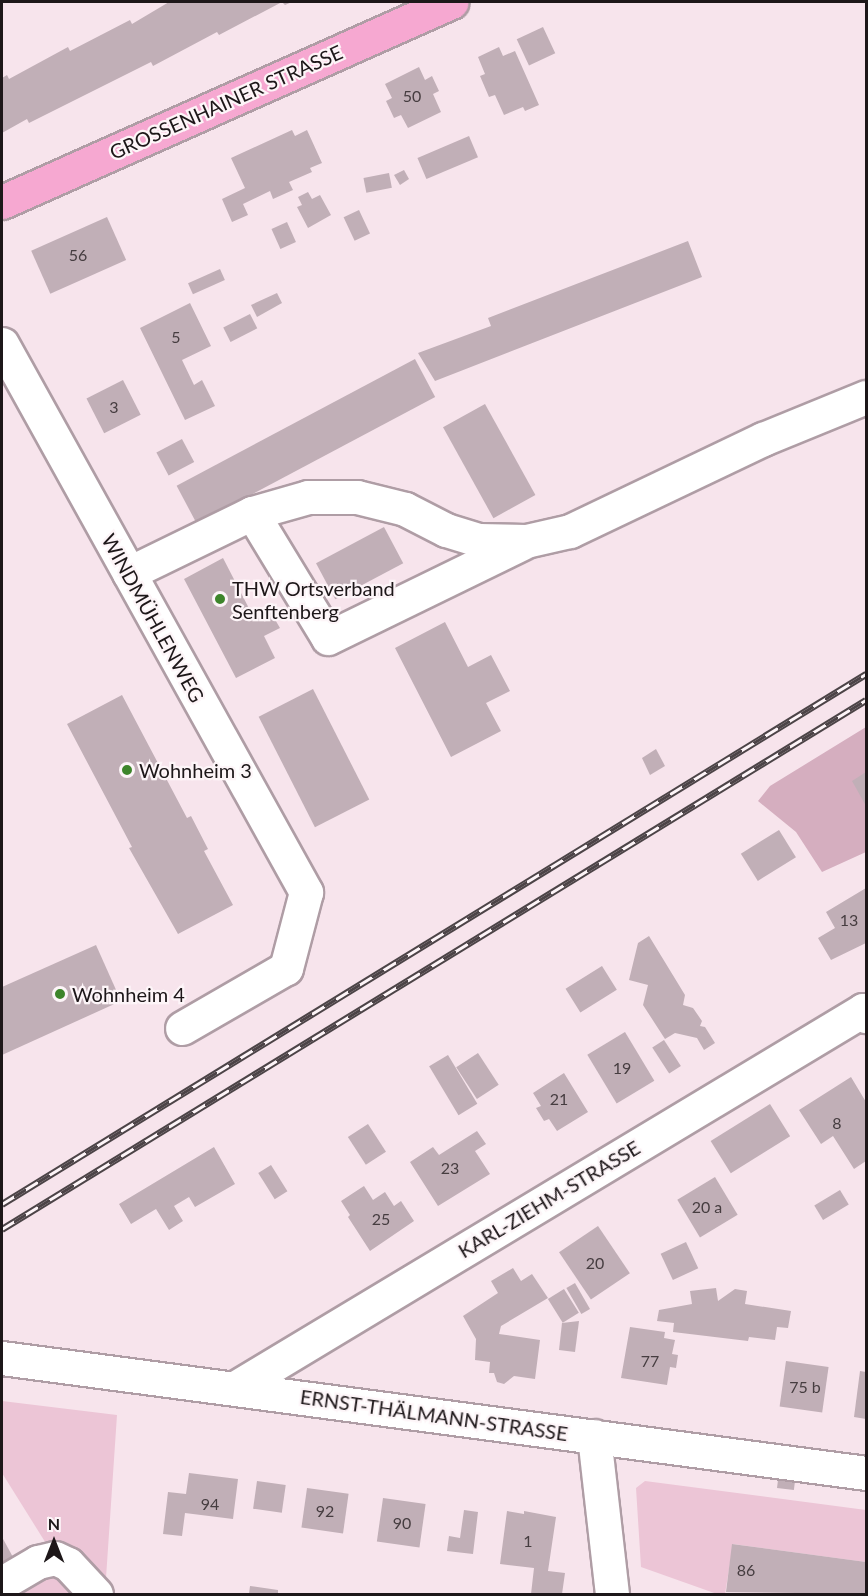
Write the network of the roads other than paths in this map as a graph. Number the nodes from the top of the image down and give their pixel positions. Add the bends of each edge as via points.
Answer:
1 (450, 2) edge
2 (2, 202) edge
3 (3, 348) edge
4 (867, 397) edge
5 (252, 513) junction
6 (526, 541) junction
7 (129, 573) junction
8 (865, 1013) edge
9 (183, 1028) dead end
10 (2, 1358) edge
11 (235, 1388) junction
12 (594, 1436) junction
13 (867, 1473) edge
14 (2, 1583) edge
15 (96, 1594) edge
16 (612, 1594) edge

1 - 2 main road, GROSSENHAINER STRASSE
3 - 7 street, WINDMÜHLENWEG
4 - 6 street via 763,439 570,531
5 - 6 street via 309,497 357,497 405,509 446,530 479,540
5 - 6 street via 327,638
5 - 7 street
7 - 9 street, WINDMÜHLENWEG via 306,892 286,968
8 - 11 street, KARL-ZIEHM-STRASSE
10 - 11 street, ERNST-THÄLMANN-STRASSE
11 - 12 street, ERNST-THÄLMANN-STRASSE
12 - 13 street, ERNST-THÄLMANN-STRASSE
12 - 16 street
14 - 15 street via 38,1562 55,1558 68,1564

